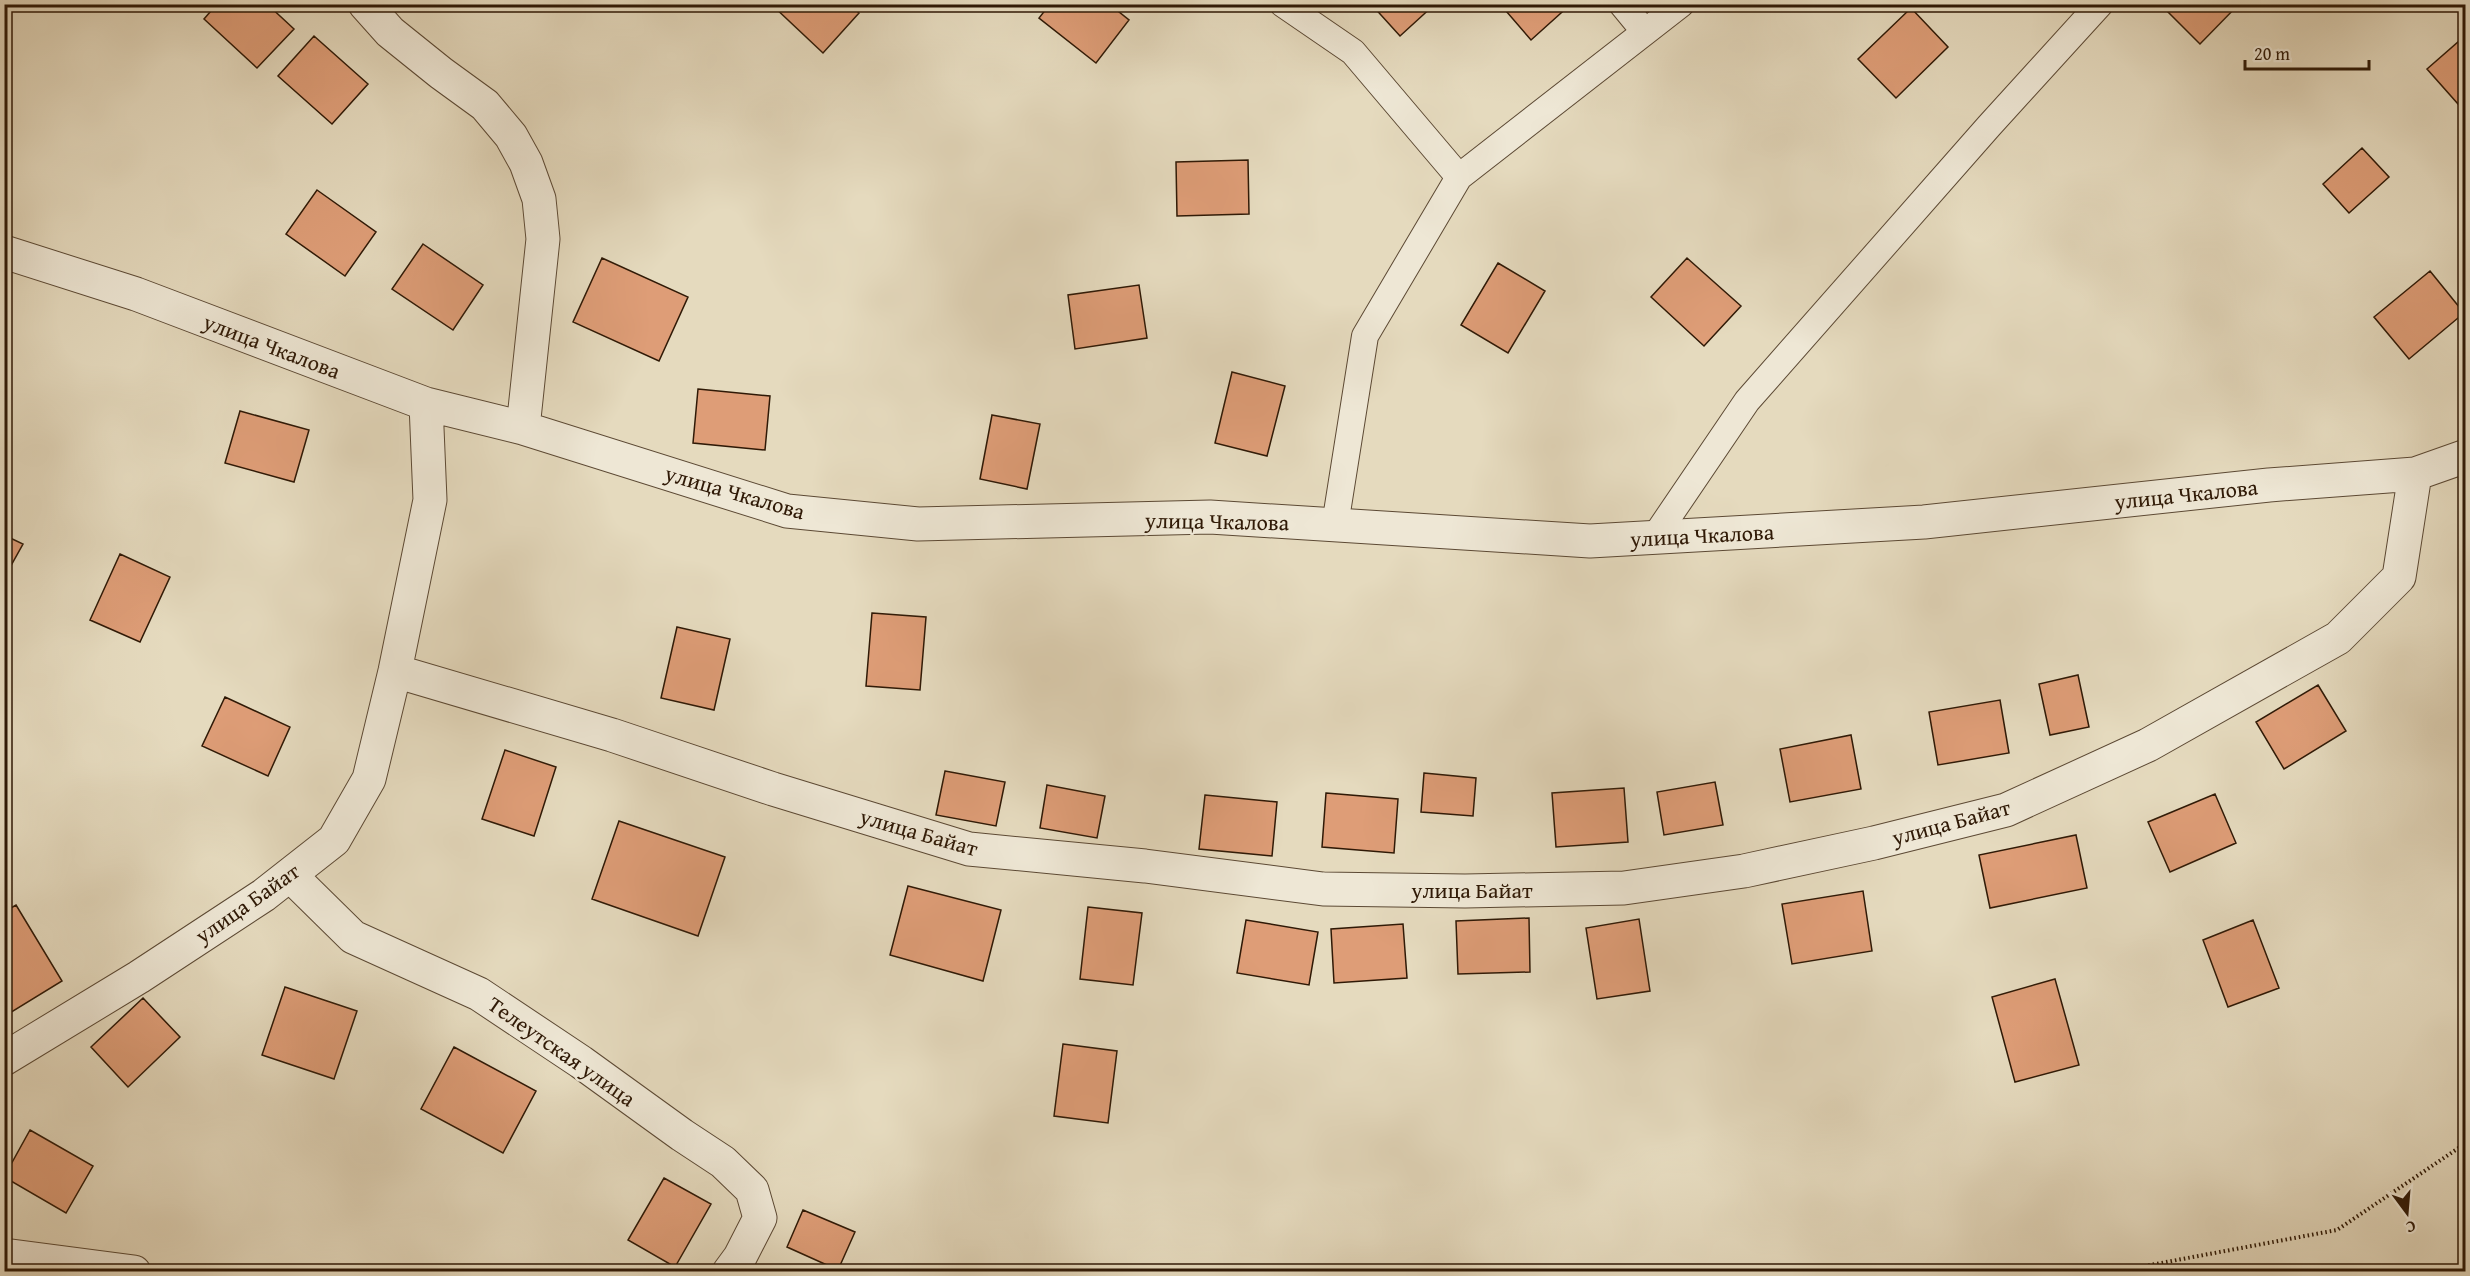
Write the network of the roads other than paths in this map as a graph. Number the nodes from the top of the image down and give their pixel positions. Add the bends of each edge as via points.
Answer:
1 (365, 4) edge
2 (1284, 4) edge
3 (1622, 4) edge
4 (1681, 4) edge
5 (2100, 4) edge
6 (1645, 32) junction
7 (1459, 177) junction
8 (4, 252) edge
9 (426, 404) junction
10 (523, 428) junction
11 (2466, 456) edge
12 (2415, 474) junction
13 (1335, 525) junction
14 (1654, 538) junction
15 (395, 671) junction
16 (290, 875) junction
17 (4, 1059) edge
18 (4, 1255) edge
19 (134, 1272) edge
20 (729, 1272) edge

1 - 10 street via 399,39 485,105 511,136 526,163 539,200 543,239
2 - 7 lane via 1353,52
3 - 6 lane
4 - 6 lane
5 - 14 lane via 1747,401
6 - 7 lane
7 - 13 lane via 1365,336
8 - 9 street, улица Чкалова via 136,294
9 - 10 street, улица Чкалова
9 - 15 street, улица Байат via 430,500
10 - 13 street, улица Чкалова via 787,511 918,525 1210,517
11 - 12 street, улица Чкалова
12 - 14 street, улица Чкалова via 2269,485 1924,522
12 - 15 street, улица Байат via 2399,577 2338,638 2148,746 2006,810 1744,871 1624,888 1323,889 969,849 612,735
13 - 14 street, улица Чкалова via 1590,541
15 - 16 street, улица Байат via 369,779 334,840
16 - 17 street, улица Байат via 148,970
16 - 20 street, Телеутская улица via 353,937 479,994 723,1162 752,1190 760,1218
18 - 19 street

